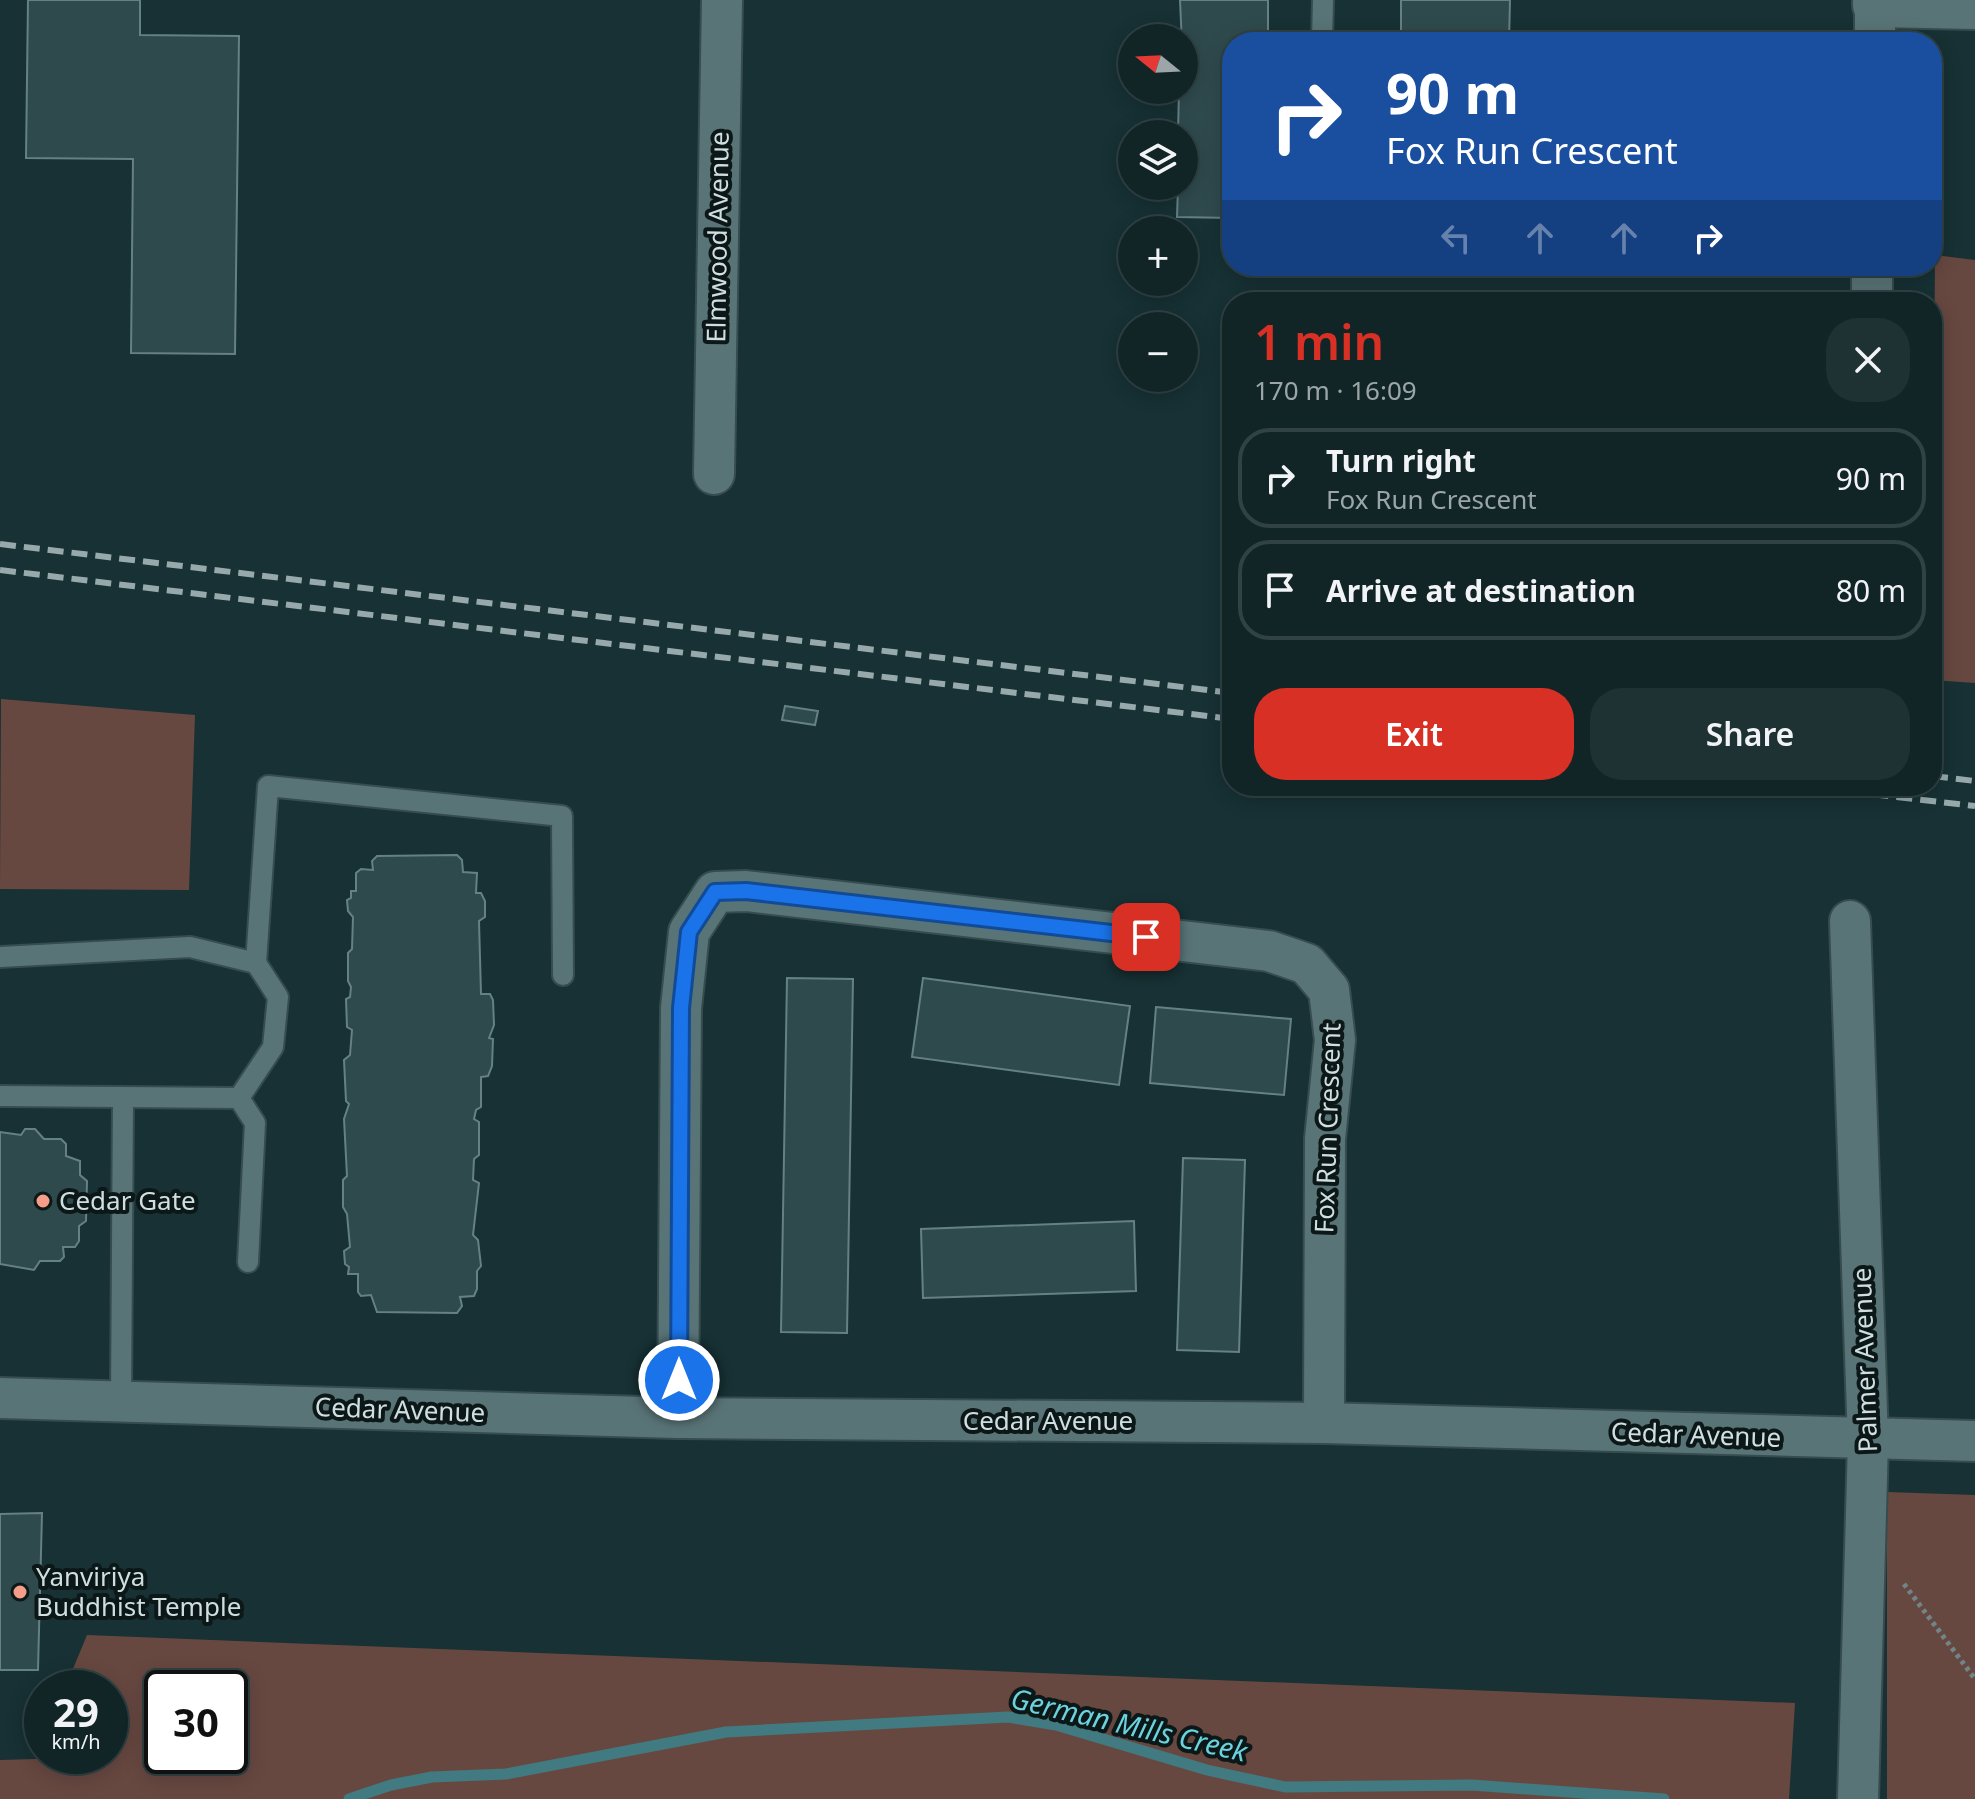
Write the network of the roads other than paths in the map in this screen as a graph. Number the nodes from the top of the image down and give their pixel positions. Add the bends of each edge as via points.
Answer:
1 (722, 0) edge
2 (1323, 0) edge
3 (1975, 7) edge
4 (1875, 16) edge
5 (1322, 32) edge
6 (714, 474) dead end
7 (1850, 921) dead end
8 (0, 957) edge
9 (256, 963) junction
10 (563, 975) dead end
11 (0, 1096) edge
12 (123, 1097) junction
13 (239, 1098) junction
14 (248, 1262) dead end
15 (0, 1398) edge
16 (121, 1401) junction
17 (678, 1418) junction
18 (1324, 1423) junction
19 (1868, 1441) junction
20 (1975, 1441) edge
21 (1858, 1799) edge

1 - 6 street, Elmwood Avenue
2 - 5 lane
3 - 4 street
7 - 19 street, Palmer Avenue
8 - 9 lane via 190,947
9 - 10 lane via 268,786 562,816
9 - 13 lane via 278,997 273,1047
11 - 12 lane
12 - 13 lane
12 - 16 lane
13 - 14 lane via 255,1123
15 - 16 street, Cedar Avenue
16 - 17 street, Cedar Avenue
17 - 18 street, Cedar Avenue
17 - 18 street, Fox Run Crescent via 681,1008 689,932 715,892 746,891 1269,951 1307,964 1329,990 1335,1040 1325,1139
18 - 19 street, Cedar Avenue
19 - 20 street, Cedar Avenue
19 - 21 street, Palmer Avenue

